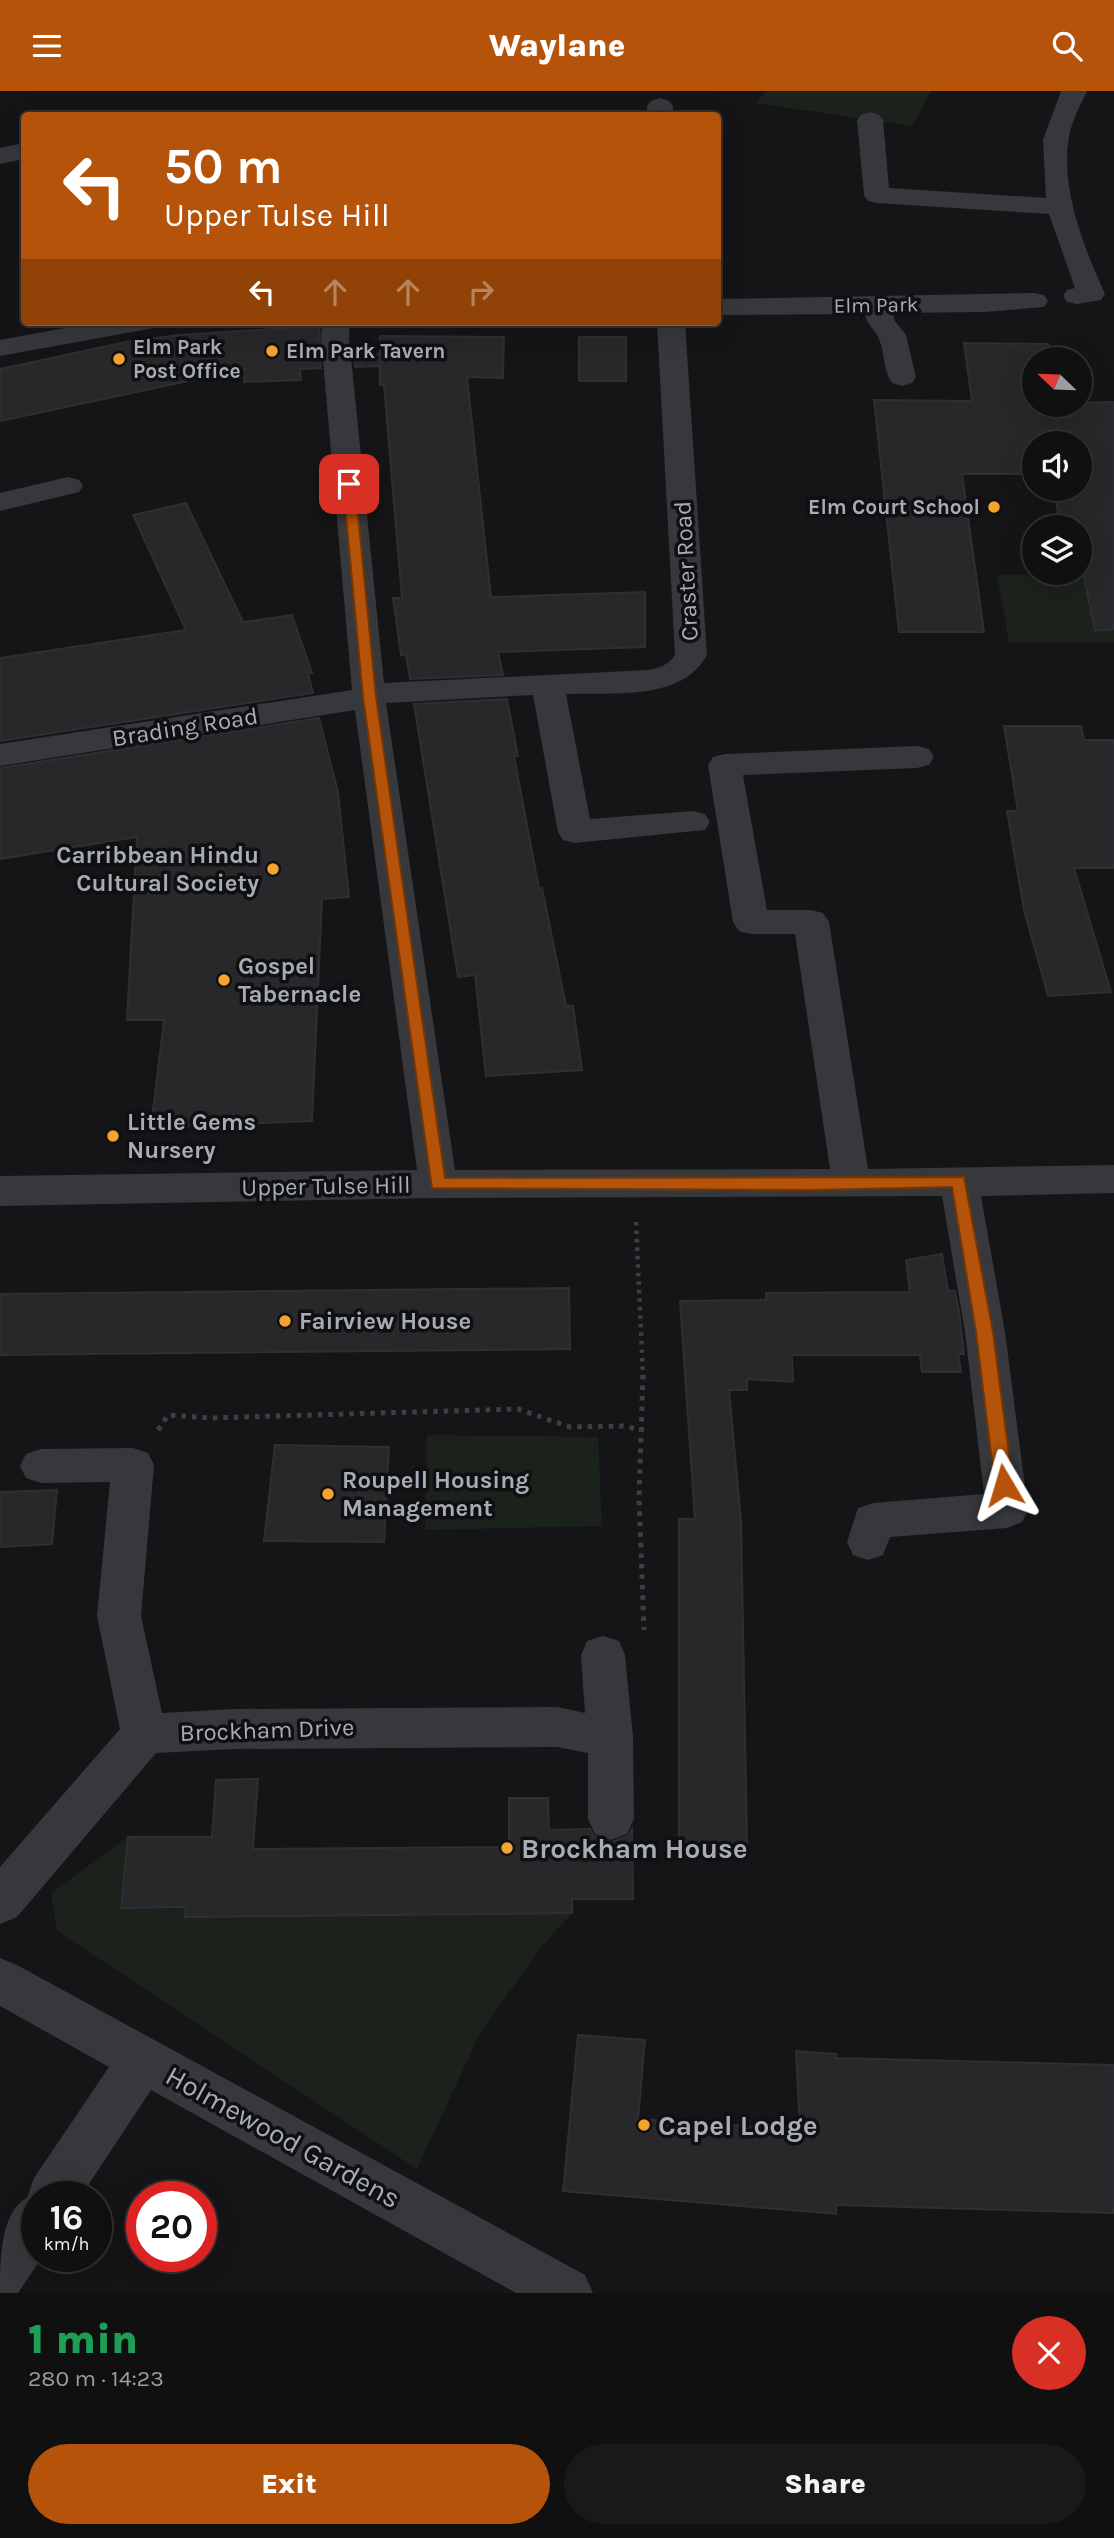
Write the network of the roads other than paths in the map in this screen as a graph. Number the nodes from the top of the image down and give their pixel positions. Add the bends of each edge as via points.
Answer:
1 (1074, 91) edge
2 (870, 120) dead end
3 (21, 152) edge
4 (0, 156) edge
5 (1060, 207) junction
6 (1094, 293) edge
7 (1034, 301) dead end
8 (878, 305) junction
9 (721, 307) edge
10 (121, 326) edge
11 (336, 326) edge
12 (671, 326) edge
13 (0, 348) edge
14 (902, 377) dead end
15 (68, 486) dead end
16 (0, 502) edge
17 (548, 686) junction
18 (369, 697) junction
19 (0, 755) edge
20 (917, 757) dead end
21 (693, 822) dead end
22 (1114, 1179) edge
23 (959, 1181) junction
24 (851, 1182) junction
25 (438, 1184) junction
26 (0, 1191) edge
27 (41, 1466) dead end
28 (868, 1542) dead end
29 (603, 1655) road end
30 (144, 1734) junction
31 (610, 1738) junction
32 (611, 1819) dead end
33 (0, 1902) edge
34 (0, 1982) edge
35 (142, 2060) junction
36 (62, 2181) edge
37 (21, 2243) edge
38 (0, 2275) edge
39 (567, 2293) edge

1 - 5 street via 1055,146
2 - 5 street via 877,195
3 - 4 street
5 - 6 street via 1074,256
7 - 8 street, Elm Park
8 - 9 street, Elm Park
8 - 14 street via 880,321 892,335
10 - 13 street
11 - 18 street
12 - 17 street, Craster Road via 691,655 686,668 670,676
15 - 16 street
17 - 18 street, Craster Road via 426,689
17 - 21 street via 575,832
18 - 19 street, Brading Road
18 - 25 street
20 - 24 street via 725,765 751,922 811,922
22 - 23 street, Upper Tulse Hill
23 - 24 street, Upper Tulse Hill
23 - 28 street via 985,1332 1007,1510 873,1521
24 - 25 street, Upper Tulse Hill
25 - 26 street, Upper Tulse Hill
27 - 30 street via 133,1465 119,1616
29 - 31 street
30 - 31 street, Brockham Drive via 557,1727
30 - 33 street, Brockham Drive
31 - 32 street
34 - 35 street, Holmewood Gardens
35 - 36 street
35 - 39 street, Holmewood Gardens
37 - 38 street

